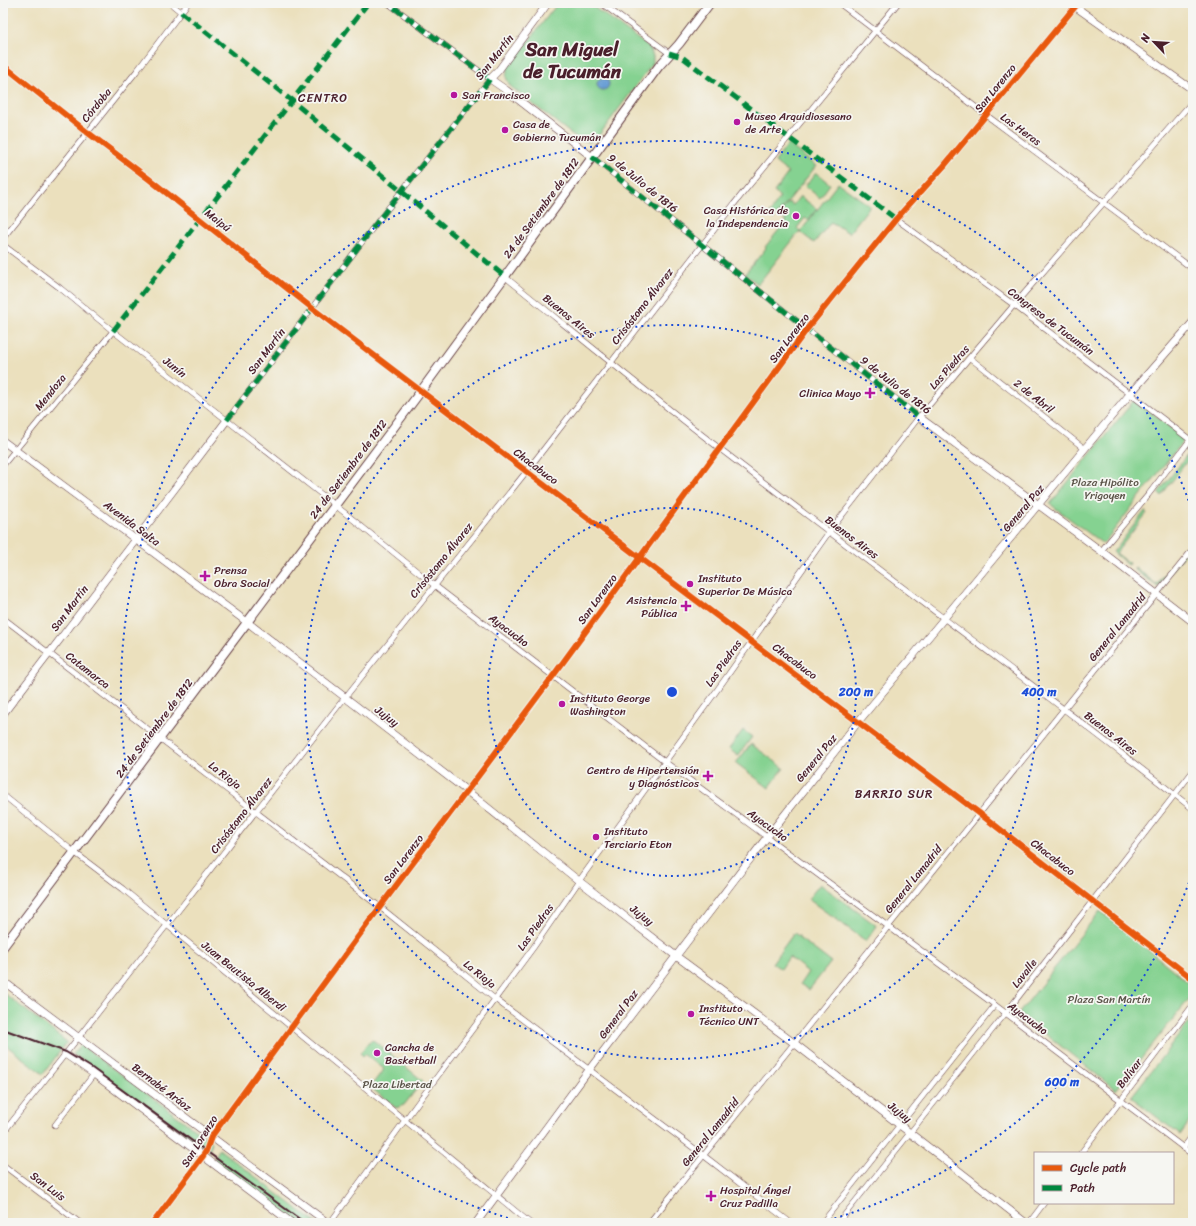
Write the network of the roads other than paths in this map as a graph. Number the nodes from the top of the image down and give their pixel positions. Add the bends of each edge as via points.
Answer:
1 (170, 3) edge
2 (188, 3) edge
3 (388, 3) edge
4 (548, 3) edge
5 (601, 3) edge
6 (710, 3) edge
7 (839, 3) edge
8 (898, 3) edge
9 (1074, 4) edge
10 (181, 12) junction
11 (875, 32) junction
12 (669, 53) junction
13 (3, 65) edge
14 (490, 79) junction
15 (1193, 90) edge
16 (1193, 101) edge
17 (986, 115) junction
18 (87, 132) junction
19 (592, 157) junction
20 (1104, 202) junction
21 (896, 219) junction
22 (3, 238) edge
23 (3, 245) edge
24 (703, 245) junction
25 (1193, 269) edge
26 (504, 276) junction
27 (1014, 305) junction
28 (312, 308) junction
29 (1193, 322) edge
30 (807, 329) junction
31 (113, 331) junction
32 (970, 358) junction
33 (611, 362) junction
34 (421, 391) junction
35 (1130, 394) junction
36 (919, 417) junction
37 (227, 420) junction
38 (3, 441) edge
39 (1192, 441) edge
40 (720, 449) junction
41 (1085, 449) junction
42 (15, 450) junction
43 (3, 465) edge
44 (526, 472) junction
45 (335, 505) junction
46 (1039, 506) junction
47 (829, 532) junction
48 (135, 539) junction
49 (1193, 549) edge
50 (1101, 551) junction
51 (640, 558) junction
52 (434, 585) junction
53 (1156, 594) junction
54 (3, 618) edge
55 (945, 618) junction
56 (248, 622) junction
57 (1193, 622) edge
58 (751, 641) junction
59 (50, 652) junction
60 (553, 676) junction
61 (345, 697) junction
62 (1064, 709) junction
63 (3, 714) edge
64 (858, 722) junction
65 (160, 738) junction
66 (665, 762) junction
67 (1193, 771) edge
68 (467, 791) junction
69 (3, 795) edge
70 (1175, 795) junction
71 (1193, 808) edge
72 (256, 812) junction
73 (979, 813) junction
74 (767, 837) junction
75 (74, 852) junction
76 (579, 881) junction
77 (1093, 901) junction
78 (380, 907) junction
79 (167, 925) junction
80 (888, 926) junction
81 (3, 947) edge
82 (676, 956) junction
83 (1193, 979) edge
84 (3, 981) edge
85 (495, 998) junction
86 (995, 1005) junction
87 (1193, 1005) edge
88 (1005, 1014) junction
89 (291, 1028) junction
90 (78, 1038) junction
91 (794, 1043) junction
92 (65, 1054) junction
93 (589, 1070) junction
94 (94, 1074) junction
95 (1121, 1100) junction
96 (404, 1120) junction
97 (55, 1125) dead end
98 (899, 1125) junction
99 (3, 1133) edge
100 (910, 1134) junction
101 (1193, 1135) edge
102 (211, 1137) junction
103 (1183, 1148) junction
104 (1082, 1152) edge
105 (703, 1155) junction
106 (203, 1156) junction
107 (1193, 1156) edge
108 (3, 1165) edge
109 (497, 1196) junction
110 (1043, 1204) edge
111 (80, 1223) edge
112 (153, 1223) edge
113 (292, 1223) edge
114 (329, 1223) edge
115 (476, 1223) edge
116 (530, 1223) edge
117 (649, 1223) edge
118 (791, 1223) edge
119 (822, 1223) edge
120 (838, 1223) edge
121 (1027, 1223) edge

1 - 10 street
2 - 10 street, Córdoba
3 - 14 street
4 - 14 street, San Martín
5 - 12 street
6 - 12 main road, 24 de Setiembre de 1812 via 679,44
7 - 11 street, Las Heras
8 - 11 street, Crisóstomo Álvarez
9 - 15 street
9 - 17 street, San Lorenzo
10 - 18 street, Córdoba
11 - 17 street, Las Heras
11 - 24 street, Crisóstomo Álvarez
12 - 19 main road, 24 de Setiembre de 1812
13 - 18 street, Maipú
14 - 19 street
14 - 28 street, San Martín
16 - 20 street, Las Piedras
17 - 20 street, Las Heras
17 - 21 street, San Lorenzo
18 - 22 street, Córdoba
18 - 28 street, Maipú
19 - 24 street, 9 de Julio de 1816
19 - 26 main road, 24 de Setiembre de 1812
20 - 25 street, Las Heras
20 - 27 street, Las Piedras
21 - 27 street, Congreso de Tucumán
21 - 30 street, San Lorenzo
23 - 31 street, Junín
24 - 30 street, 9 de Julio de 1816
24 - 33 street, Crisóstomo Álvarez
26 - 33 street, Buenos Aires
26 - 34 main road, 24 de Setiembre de 1812
27 - 32 street, Las Piedras
27 - 35 street, Congreso de Tucumán
28 - 34 street, Maipú
28 - 37 street, San Martín
29 - 35 street, General Paz
30 - 36 street, 9 de Julio de 1816
30 - 40 street, San Lorenzo
31 - 37 street, Junín
31 - 42 street, Mendoza
32 - 36 street, Las Piedras
32 - 41 street, 2 de Abril
33 - 40 street, Buenos Aires
33 - 44 street, Crisóstomo Álvarez
34 - 44 street, Chacabuco
34 - 45 main road, 24 de Setiembre de 1812
35 - 39 street, Congreso de Tucumán
35 - 41 street, General Paz
36 - 46 street, 9 de Julio de 1816
36 - 47 street, Las Piedras
37 - 45 street, Junín
37 - 48 street, San Martín
38 - 42 street, Avenida Salta
39 - 50 street
40 - 47 street, Buenos Aires
40 - 51 street, San Lorenzo
41 - 46 street, General Paz
42 - 43 street, Mendoza
42 - 48 street, Avenida Salta
44 - 51 street, Chacabuco
44 - 52 street, Crisóstomo Álvarez
45 - 52 street, Ayacucho
45 - 56 main road, 24 de Setiembre de 1812
46 - 50 street, 9 de Julio de 1816
46 - 55 street, General Paz
47 - 55 street, Buenos Aires
47 - 58 street, Las Piedras
48 - 56 street, Avenida Salta
48 - 59 street, San Martín
49 - 53 street, General Lamadrid
50 - 53 street, 9 de Julio de 1816
51 - 58 street, Chacabuco
51 - 60 street, San Lorenzo
52 - 60 street, Ayacucho
52 - 61 street, Crisóstomo Álvarez
53 - 57 street, 9 de Julio de 1816
53 - 62 street, General Lamadrid
54 - 59 street, Catamarca
55 - 62 street, Buenos Aires
55 - 64 street, General Paz
56 - 61 street, Jujuy
56 - 65 main road, 24 de Setiembre de 1812
58 - 64 street, Chacabuco
58 - 66 street, Las Piedras
59 - 63 street, San Martín
59 - 65 street, Catamarca
60 - 66 street, Ayacucho
60 - 68 street, San Lorenzo
61 - 68 street, Jujuy
61 - 72 street, Crisóstomo Álvarez
62 - 70 street, Buenos Aires
62 - 73 street, General Lamadrid
64 - 73 street, Chacabuco
64 - 74 street, General Paz
65 - 72 street, La Rioja
65 - 75 main road, 24 de Setiembre de 1812
66 - 74 street, Ayacucho
66 - 76 street, Las Piedras
67 - 70 street, Lavalle
68 - 76 street, Jujuy
68 - 78 street, San Lorenzo
69 - 75 street, Juan Bautista Alberdi
70 - 71 street, Buenos Aires
70 - 77 street, Lavalle
72 - 78 street, La Rioja
72 - 79 street, Crisóstomo Álvarez
73 - 77 street, Chacabuco
73 - 80 street, General Lamadrid
74 - 80 street, Ayacucho
74 - 82 street, General Paz
75 - 79 street, Juan Bautista Alberdi
75 - 81 main road, 24 de Setiembre de 1812
76 - 82 street, Jujuy
76 - 85 street, Las Piedras
77 - 83 street, Chacabuco
77 - 88 street, Lavalle
78 - 85 street, La Rioja
78 - 89 street, San Lorenzo
79 - 89 street, Juan Bautista Alberdi
79 - 90 street, Crisóstomo Álvarez
80 - 86 street, Ayacucho
80 - 91 street, General Lamadrid
82 - 91 street, Jujuy
82 - 93 street, General Paz
84 - 90 street, Bernabé Aráoz
85 - 93 street, La Rioja
85 - 96 street, Las Piedras
86 - 88 street, Ayacucho
86 - 98 street
87 - 95 street, Bolívar
88 - 95 street, Ayacucho
88 - 100 street, Lavalle
89 - 96 street, Juan Bautista Alberdi
89 - 102 street, San Lorenzo
90 - 92 street, Crisóstomo Álvarez
90 - 102 street, Bernabé Aráoz
91 - 98 street, Jujuy
91 - 105 street, General Lamadrid
92 - 94 street
92 - 99 street, Crisóstomo Álvarez
93 - 105 street, La Rioja
93 - 109 street, General Paz
94 - 97 street
94 - 106 street
95 - 103 street, Ayacucho
95 - 104 street, Bolívar
96 - 109 street, Juan Bautista Alberdi
96 - 114 street, Las Piedras
98 - 100 street, Jujuy
98 - 119 street
100 - 120 street, Lavalle
100 - 121 street, Jujuy
101 - 103 street
102 - 106 street, San Lorenzo
102 - 114 street, Bernabé Aráoz
103 - 107 street, Ayacucho
105 - 117 street, General Lamadrid
105 - 118 street, La Rioja
106 - 112 street, San Lorenzo
106 - 113 street
108 - 111 street, San Luis
109 - 115 street, General Paz
109 - 116 street, Juan Bautista Alberdi
110 - 121 street

